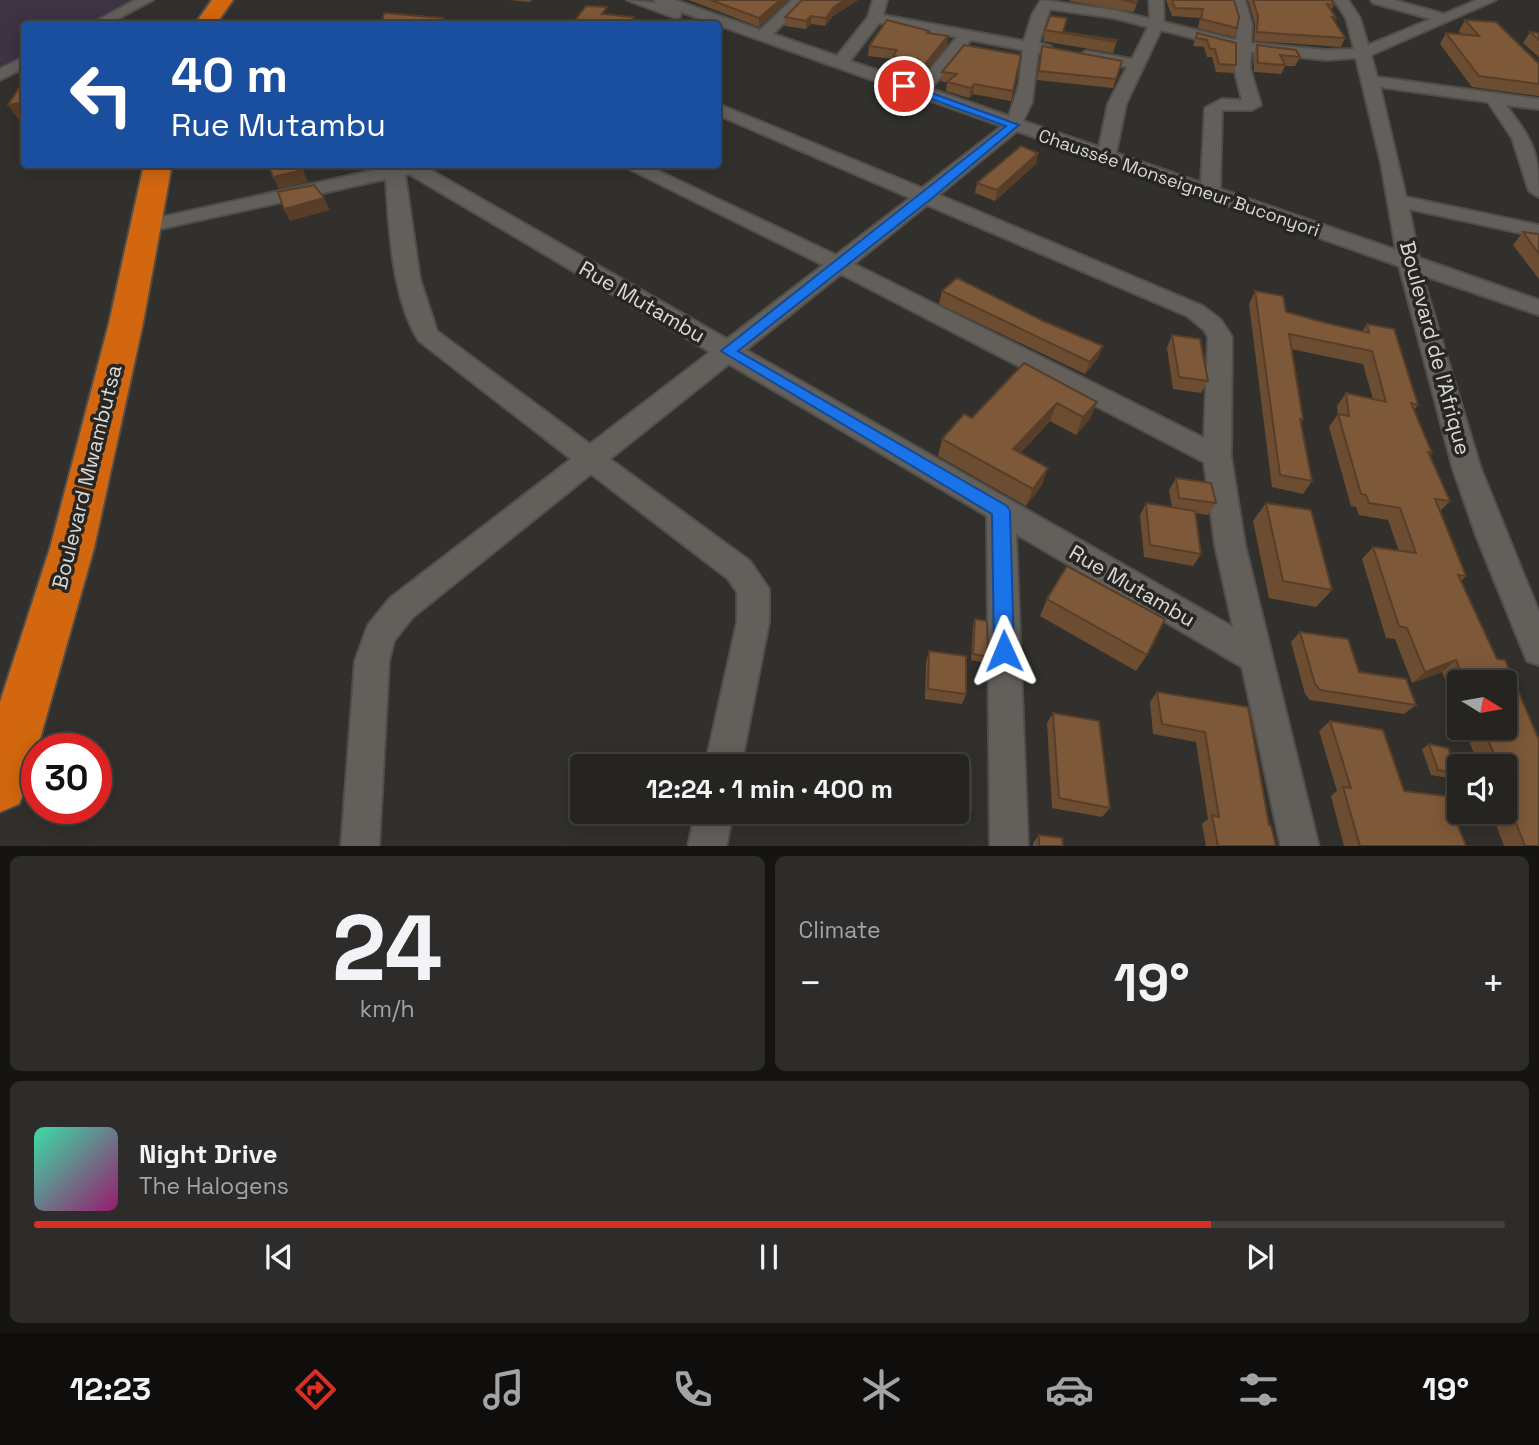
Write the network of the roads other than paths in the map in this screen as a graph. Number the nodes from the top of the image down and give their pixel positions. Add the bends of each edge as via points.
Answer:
1 (146, 0) edge
2 (223, 0) edge
3 (634, 0) edge
4 (661, 0) edge
5 (800, 0) edge
6 (880, 0) edge
7 (1156, 0) edge
8 (1238, 0) edge
9 (1341, 0) edge
10 (1378, 0) edge
11 (1489, 0) edge
12 (715, 2) edge
13 (1046, 2) edge
14 (1473, 6) junction
15 (874, 18) junction
16 (1442, 18) junction
17 (701, 19) edge
18 (104, 21) edge
19 (207, 21) edge
20 (1489, 22) edge
21 (1157, 24) junction
22 (721, 25) edge
23 (721, 30) edge
24 (761, 36) junction
25 (966, 36) junction
26 (1030, 46) junction
27 (1244, 47) junction
28 (1363, 53) junction
29 (840, 63) junction
30 (21, 64) edge
31 (1136, 64) junction
32 (0, 75) edge
33 (1370, 81) junction
34 (920, 92) junction
35 (1494, 99) junction
36 (1539, 104) edge
37 (721, 110) edge
38 (1010, 129) junction
39 (1106, 156) junction
40 (157, 168) edge
41 (410, 168) edge
42 (636, 168) edge
43 (1539, 191) edge
44 (1210, 193) junction
45 (926, 197) junction
46 (1398, 201) junction
47 (145, 226) junction
48 (1539, 231) edge
49 (840, 265) junction
50 (1411, 272) junction
51 (1539, 308) edge
52 (1539, 324) edge
53 (728, 351) junction
54 (1217, 456) junction
55 (590, 460) junction
56 (1001, 511) junction
57 (1539, 650) edge
58 (1253, 656) junction
59 (726, 754) edge
60 (0, 785) edge
61 (712, 824) edge
62 (360, 846) edge
63 (707, 846) edge
64 (1009, 846) edge
65 (1300, 846) edge

1 - 18 street
2 - 19 highway
3 - 17 street, Chaussée Monseigneur Buconyori
4 - 17 street, Chaussée Monseigneur Buconyori
5 - 24 street
6 - 15 street
7 - 21 street
8 - 27 street via 1245,25
9 - 28 street, Boulevard de l'Afrique via 1353,18
10 - 16 street
11 - 14 street
12 - 17 street
13 - 21 street
13 - 26 street via 1032,27
14 - 16 street
14 - 20 street
15 - 25 street
15 - 29 street
16 - 28 street
21 - 27 street
21 - 31 street
22 - 24 street, Chaussée Monseigneur Buconyori
23 - 38 street, Chaussée Monseigneur Buconyori
24 - 29 street, Chaussée Monseigneur Buconyori
25 - 26 street
25 - 34 street
26 - 31 street
26 - 38 street via 1025,87
27 - 28 street via 1326,55
27 - 44 street via 1242,68 1252,105 1214,108
28 - 33 street, Boulevard de l'Afrique
29 - 34 street, Chaussée Monseigneur Buconyori
30 - 32 street
31 - 39 street via 1117,104
33 - 35 street
33 - 46 street, Boulevard de l'Afrique
34 - 38 street, Chaussée Monseigneur Buconyori
35 - 36 street
35 - 43 street via 1521,138
37 - 45 street
38 - 39 street, Chaussée Monseigneur Buconyori
38 - 45 street
38 - 50 street, Chaussée Monseigneur Buconyori
39 - 44 street, Chaussée Monseigneur Buconyori
40 - 47 highway, Boulevard Mwambutsa
41 - 47 street
41 - 53 street, Rue Mutambu
41 - 55 street via 398,206 424,332
42 - 49 street
44 - 50 street, Chaussée Monseigneur Buconyori
45 - 49 street
45 - 54 street via 1195,311 1213,325 1220,337
46 - 48 street
46 - 50 street, Boulevard de l'Afrique
47 - 60 highway, Boulevard Mwambutsa via 72,548
49 - 53 street
49 - 54 street
50 - 51 street, Chaussée Monseigneur Buconyori
50 - 52 street, Chaussée Monseigneur Buconyori
50 - 57 street, Boulevard de l'Afrique via 1467,469
53 - 55 street
53 - 56 street, Rue Mutambu
54 - 58 street
55 - 59 street via 739,569 752,589 753,622
55 - 62 street via 401,608 379,635 372,662
56 - 58 street, Rue Mutambu
56 - 64 street
58 - 65 street
61 - 63 street

